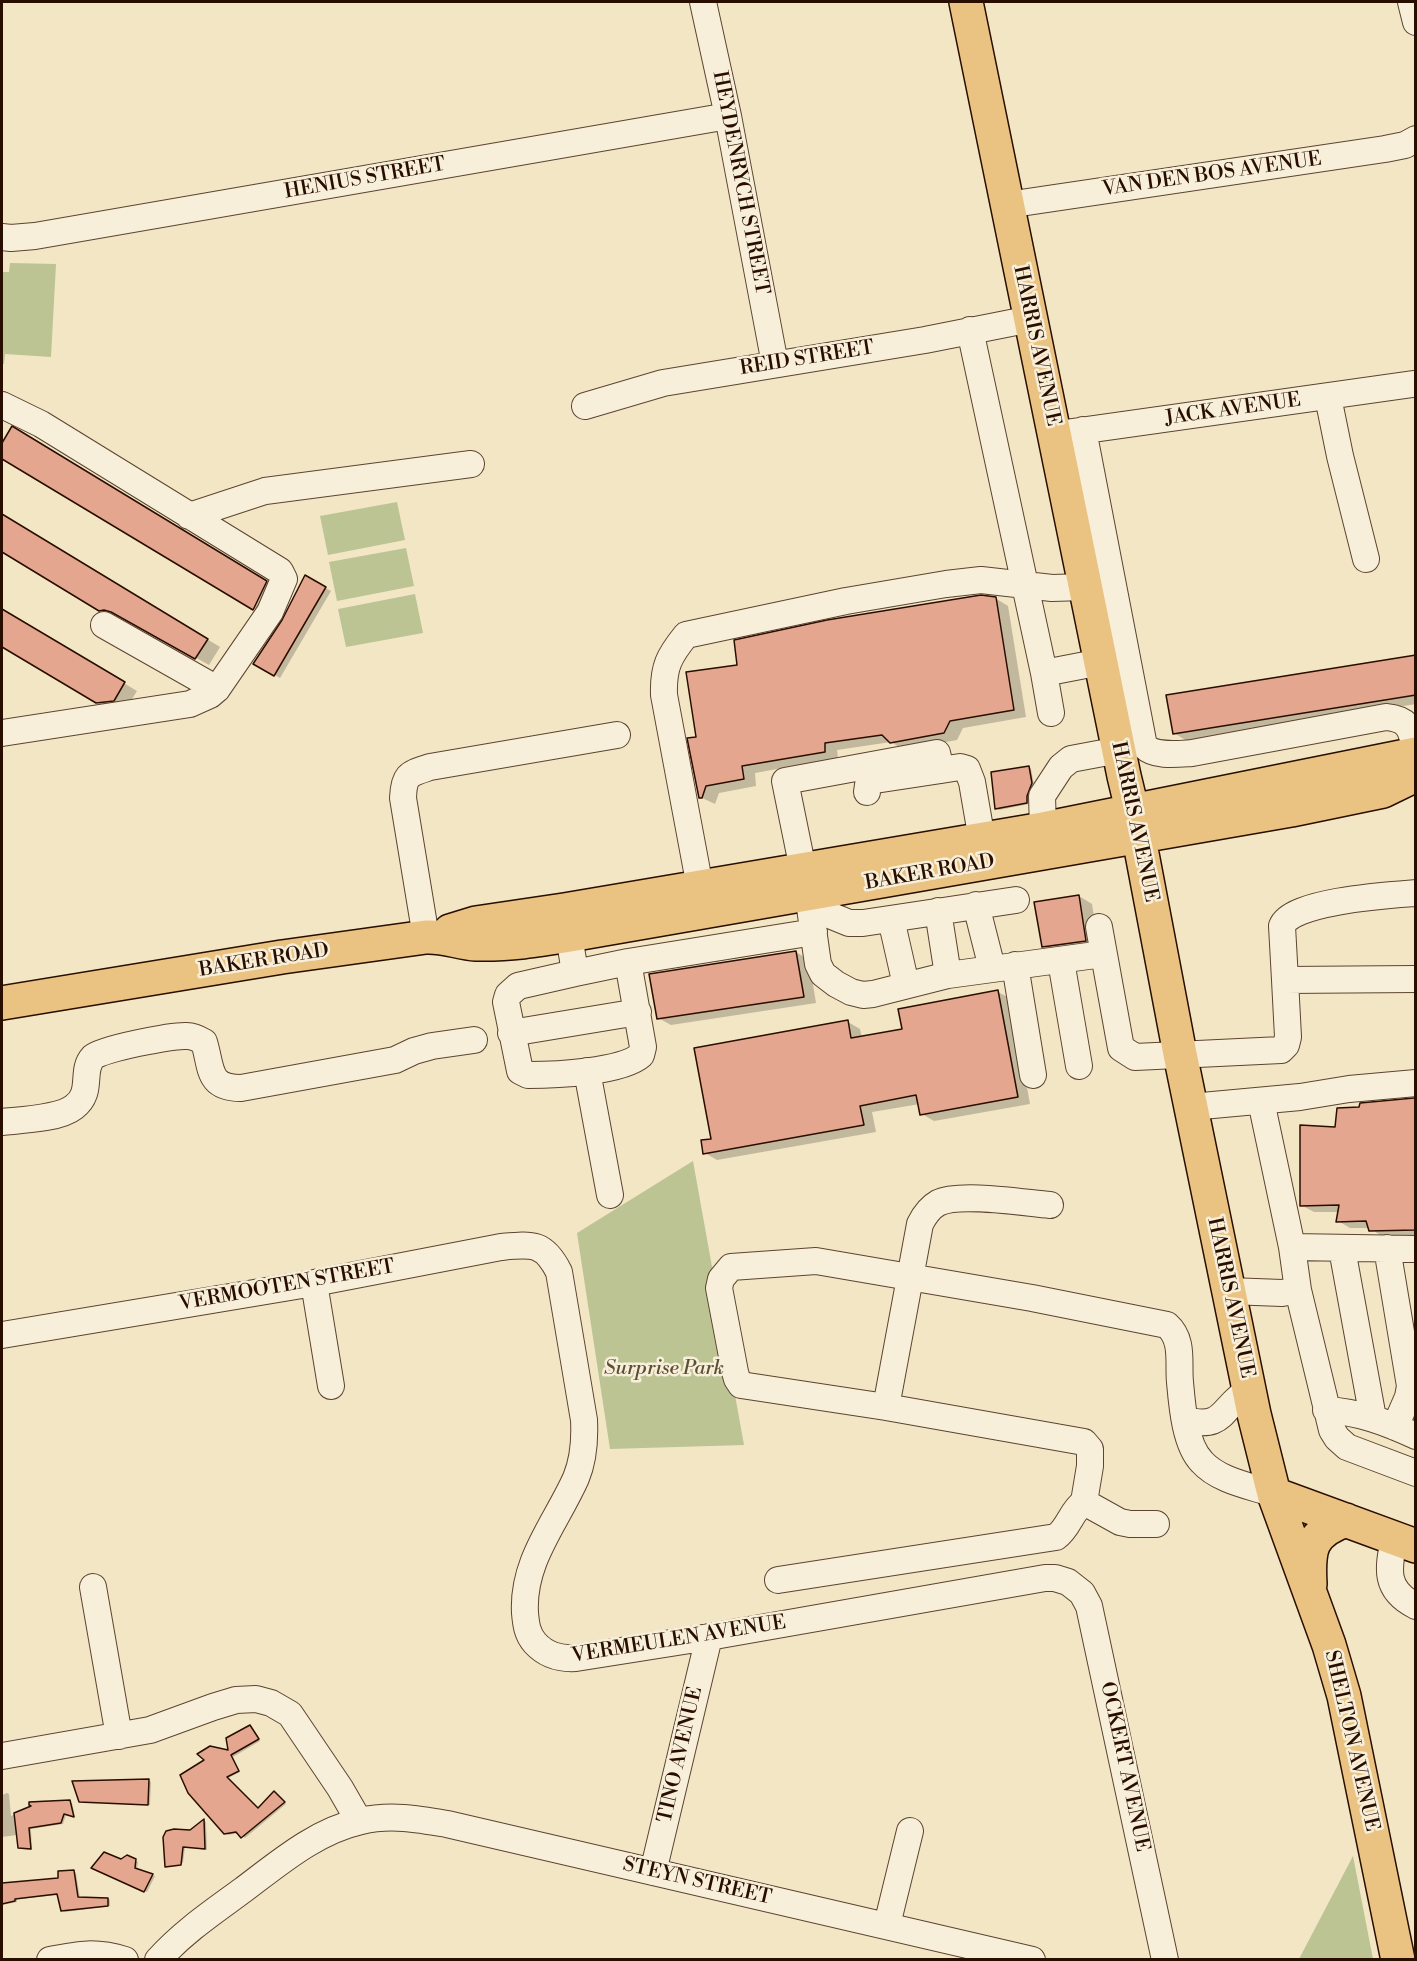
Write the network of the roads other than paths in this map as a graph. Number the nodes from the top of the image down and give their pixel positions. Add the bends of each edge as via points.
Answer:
1 (703, 2) edge
2 (966, 2) edge
3 (1411, 2) edge
4 (1416, 22) edge
5 (728, 116) junction
6 (1416, 139) edge
7 (1007, 205) junction
8 (2, 237) edge
9 (1031, 319) junction
10 (970, 330) junction
11 (775, 364) junction
12 (1413, 384) dead end
13 (1328, 397) junction
14 (2, 405) edge
15 (585, 406) dead end
16 (1069, 432) junction
17 (471, 464) dead end
18 (189, 516) junction
19 (1366, 559) dead end
20 (1025, 585) junction
21 (1085, 587) junction
22 (104, 625) dead end
23 (1101, 662) junction
24 (1044, 673) junction
25 (217, 689) junction
26 (1051, 713) dead end
27 (2, 733) edge
28 (617, 735) dead end
29 (1119, 750) junction
30 (1416, 752) edge
31 (940, 770) junction
32 (1416, 775) edge
33 (867, 792) dead end
34 (1136, 825) junction
35 (1043, 829) junction
36 (981, 840) junction
37 (700, 887) junction
38 (807, 890) junction
39 (1416, 893) edge
40 (1016, 900) dead end
41 (976, 905) junction
42 (938, 911) junction
43 (891, 919) junction
44 (567, 923) junction
45 (1099, 927) dead end
46 (814, 932) junction
47 (433, 937) junction
48 (1103, 954) junction
49 (1061, 961) junction
50 (628, 962) junction
51 (1004, 967) junction
52 (576, 974) junction
53 (948, 975) junction
54 (1416, 979) edge
55 (1285, 980) junction
56 (906, 985) junction
57 (638, 1012) junction
58 (2, 1014) edge
59 (511, 1034) junction
60 (474, 1040) dead end
61 (1180, 1054) junction
62 (1079, 1066) dead end
63 (587, 1071) junction
64 (1034, 1075) dead end
65 (1416, 1083) edge
66 (1261, 1101) junction
67 (1191, 1107) junction
68 (2, 1122) edge
69 (610, 1195) dead end
70 (1050, 1205) dead end
71 (1292, 1247) junction
72 (1387, 1248) junction
73 (1342, 1249) junction
74 (1416, 1249) edge
75 (559, 1272) joint
76 (910, 1276) junction
77 (314, 1283) junction
78 (1298, 1290) junction
79 (1229, 1291) junction
80 (2, 1335) edge
81 (331, 1386) dead end
82 (1252, 1402) junction
83 (886, 1407) junction
84 (1326, 1410) junction
85 (1185, 1420) junction
86 (1391, 1421) edge
87 (1416, 1473) edge
88 (1274, 1494) junction
89 (1084, 1502) junction
90 (1344, 1519) junction
91 (1156, 1524) dead end
92 (1405, 1543) edge
93 (778, 1580) dead end
94 (1068, 1582) joint
95 (93, 1587) dead end
96 (1310, 1592) junction
97 (1416, 1606) edge
98 (709, 1637) junction
99 (119, 1736) junction
100 (2, 1756) edge
101 (359, 1821) junction
102 (910, 1831) dead end
103 (653, 1872) junction
104 (887, 1925) junction
105 (51, 1959) edge
106 (125, 1959) edge
107 (158, 1959) edge
108 (1032, 1959) edge
109 (1165, 1959) edge
110 (1398, 1959) edge

1 - 5 street, HEYDENRYCH STREET
2 - 7 main road, HARRIS AVENUE
3 - 4 street
5 - 8 street, HENIUS STREET via 35,236
5 - 11 street, HEYDENRYCH STREET
6 - 7 street, VAN DEN BOS AVENUE via 1385,150
7 - 9 main road, HARRIS AVENUE
9 - 10 street, REID STREET
9 - 16 main road, HARRIS AVENUE
10 - 11 street, REID STREET
10 - 20 street
11 - 15 street, REID STREET via 663,382
12 - 13 street, JACK AVENUE
13 - 16 street, JACK AVENUE
13 - 19 street
14 - 18 street via 41,424
16 - 21 main road, HARRIS AVENUE
16 - 30 street via 1146,748 1152,752 1192,753 1386,717 1405,722
17 - 18 street via 265,491
18 - 25 street via 280,571 284,579 270,612
20 - 21 street
20 - 24 street
20 - 37 street via 981,580 946,584 686,635 666,666 664,695
21 - 23 main road, HARRIS AVENUE
22 - 25 street
23 - 24 street
23 - 29 main road, HARRIS AVENUE
24 - 26 street
25 - 27 street via 190,704
28 - 47 street via 430,767 406,778 403,798
29 - 34 main road, HARRIS AVENUE
29 - 35 street via 1071,759 1061,767 1042,796
30 - 34 main road, BAKER ROAD
31 - 33 street via 875,780 868,784
31 - 36 street via 967,769
31 - 38 street via 937,753 785,781
32 - 34 main road, BAKER ROAD via 1383,790 1290,810
34 - 35 main road, BAKER ROAD
34 - 38 main road, BAKER ROAD
34 - 61 main road, HARRIS AVENUE
35 - 36 main road, BAKER ROAD
36 - 38 main road, BAKER ROAD
37 - 38 main road, BAKER ROAD
37 - 44 main road, BAKER ROAD
38 - 43 street via 849,923
38 - 44 main road, BAKER ROAD
38 - 46 street
39 - 55 street via 1335,902 1289,916 1282,926
40 - 41 street
41 - 42 street
41 - 51 street
42 - 43 street
42 - 53 street
43 - 56 street
44 - 47 main road, BAKER ROAD via 476,923
44 - 52 street
45 - 48 street
46 - 50 street
46 - 56 street via 820,970 841,987 862,995
47 - 58 main road, BAKER ROAD via 282,957 88,990
48 - 49 street
48 - 61 street via 1123,1051 1140,1058
49 - 51 street
49 - 62 street
50 - 52 street
50 - 57 street
51 - 53 street
51 - 64 street
52 - 59 street via 512,990 506,1002
53 - 56 street
54 - 55 street
55 - 61 street via 1288,1037 1281,1050
57 - 59 street
57 - 63 street via 641,1055 626,1064
59 - 63 street via 517,1068 524,1074
60 - 68 street via 432,1046 395,1060 234,1088 216,1083 204,1042 197,1038 140,1043 94,1056 89,1063 86,1088 71,1109
61 - 67 main road, HARRIS AVENUE
63 - 69 street
65 - 66 street
66 - 67 street
66 - 71 street
67 - 79 main road, HARRIS AVENUE
70 - 76 street via 981,1199 937,1204 920,1224
71 - 73 street
71 - 78 street
72 - 73 street
72 - 74 street
72 - 86 street via 1410,1386 1408,1397
73 - 86 street
75 - 77 street, VERMOOTEN STREET via 546,1251 525,1245
75 - 98 street, VERMEULEN AVENUE via 585,1439 576,1478 529,1571 524,1599 528,1631 542,1650 565,1658
76 - 83 street
76 - 83 street via 816,1262 731,1268 719,1283 736,1377 741,1385
76 - 85 street via 1167,1325 1179,1342
77 - 80 street, VERMOOTEN STREET
77 - 81 street
78 - 79 street
78 - 84 street
79 - 82 main road, HARRIS AVENUE
82 - 85 street via 1238,1397 1215,1421
82 - 88 main road, HARRIS AVENUE
82 - 90 main road via 1281,1457 1302,1486
83 - 89 street via 1084,1443 1090,1449 1090,1458
84 - 86 street
84 - 87 street via 1332,1430 1347,1447
85 - 88 street via 1203,1464 1220,1475
88 - 90 main road
88 - 96 main road, SHELTON AVENUE
89 - 91 street via 1120,1522
89 - 93 street via 1056,1537
90 - 92 main road
90 - 96 main road via 1323,1531 1312,1544
92 - 97 street via 1390,1570 1391,1584 1401,1597
94 - 98 street, VERMEULEN AVENUE via 1045,1578
94 - 109 street, OCKERT AVENUE via 1082,1593 1089,1606
95 - 99 street
96 - 110 main road, SHELTON AVENUE via 1344,1696
98 - 103 street, TINO AVENUE
99 - 100 street
99 - 101 street via 150,1730 236,1700 271,1703 290,1714
101 - 103 street, STEYN STREET via 394,1817 429,1821
101 - 107 street, STEYN STREET via 339,1827 299,1849 188,1930
102 - 104 street
103 - 104 street, STEYN STREET
104 - 108 street, STEYN STREET
105 - 106 street via 105,1954

